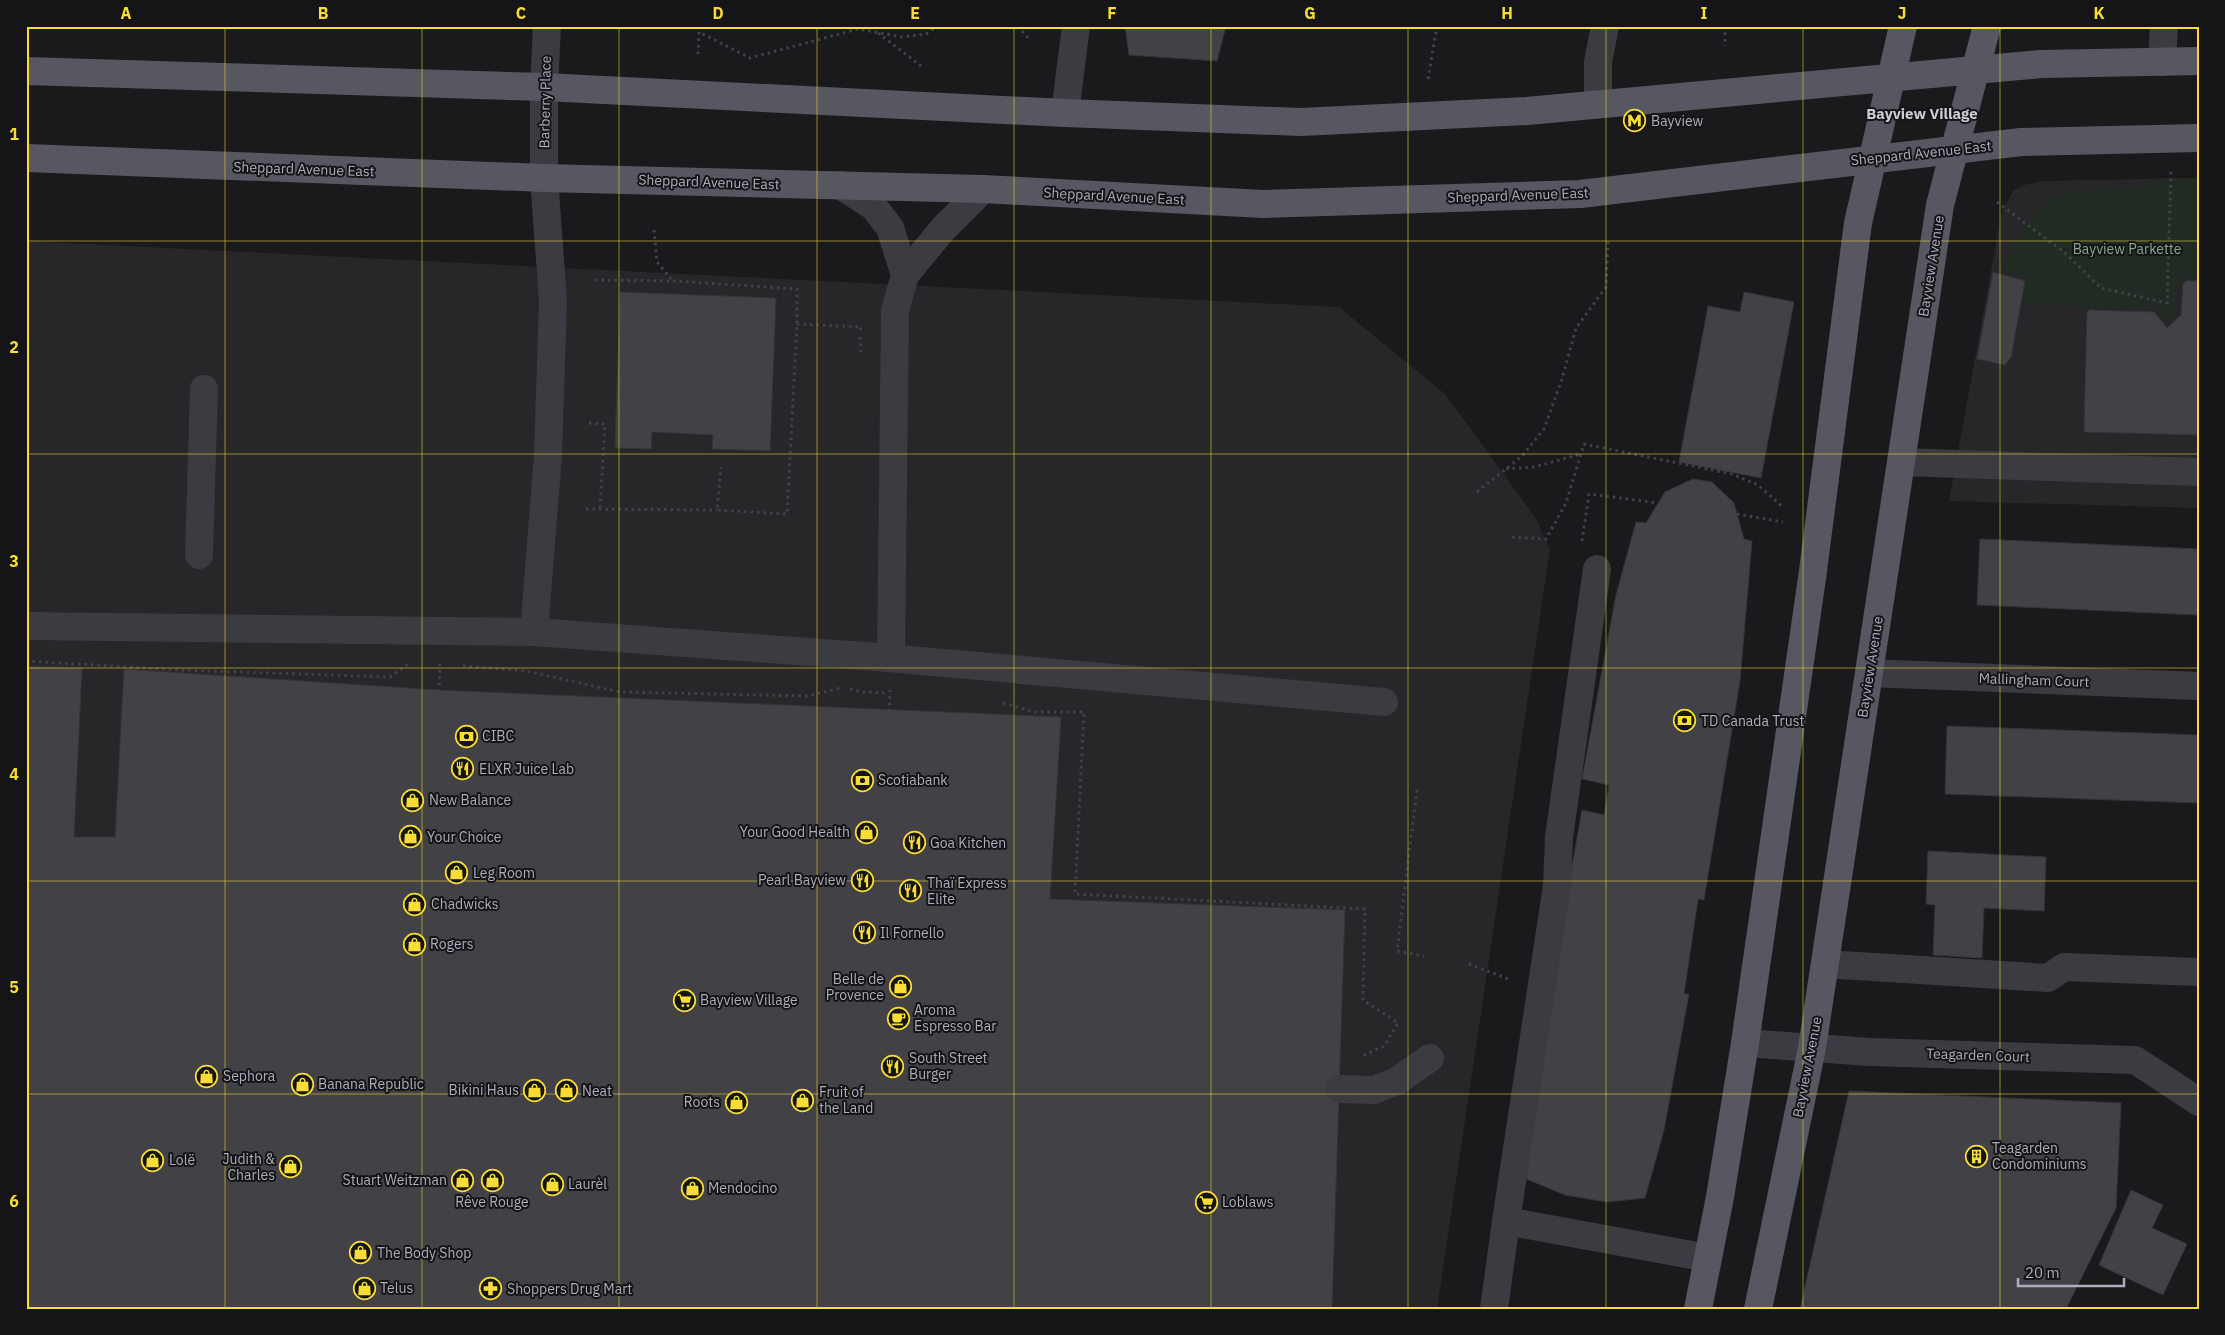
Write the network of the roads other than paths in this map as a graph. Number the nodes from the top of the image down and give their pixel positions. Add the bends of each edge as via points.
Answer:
1 (547, 26) edge
2 (1076, 26) edge
3 (1604, 26) edge
4 (1903, 26) edge
5 (1987, 26) edge
6 (2164, 26) edge
7 (2199, 61) edge
8 (2162, 62) junction
9 (1975, 70) junction
10 (26, 71) edge
11 (1889, 78) junction
12 (544, 87) junction
13 (1598, 104) junction
14 (1064, 113) junction
15 (2199, 138) edge
16 (1954, 150) junction
17 (26, 158) edge
18 (1872, 158) junction
19 (544, 178) junction
20 (840, 185) junction
21 (983, 189) junction
22 (904, 275) junction
23 (204, 390) dead end
24 (1901, 462) junction
25 (2199, 472) edge
26 (199, 555) dead end
27 (1597, 569) dead end
28 (26, 626) edge
29 (534, 632) junction
30 (891, 658) junction
31 (1869, 673) junction
32 (2199, 686) edge
33 (1384, 702) dead end
34 (1825, 964) junction
35 (2199, 972) edge
36 (1745, 1043) junction
37 (1812, 1048) junction
38 (1430, 1058) dead end
39 (1339, 1090) dead end
40 (2199, 1102) edge
41 (1506, 1221) junction
42 (1708, 1258) junction
43 (1494, 1309) edge
44 (1698, 1309) edge
45 (1758, 1309) edge

1 - 12 street, Barberry Place
2 - 14 street
3 - 13 street via 1598,62
4 - 11 main road
5 - 9 main road, Bayview Avenue
6 - 8 street
7 - 8 main road
8 - 9 main road via 2041,64
9 - 11 main road
9 - 16 main road, Bayview Avenue
10 - 12 main road
11 - 13 main road
11 - 18 main road
12 - 14 main road
12 - 19 street, Barberry Place
13 - 14 main road via 1527,111 1301,122
15 - 16 main road, Sheppard Avenue East via 2021,142
16 - 18 main road, Sheppard Avenue East
16 - 24 main road, Bayview Avenue via 1940,205
17 - 19 main road, Sheppard Avenue East
18 - 21 main road, Sheppard Avenue East via 1580,194 1263,204
18 - 36 main road via 1858,223 1812,578
19 - 20 main road, Sheppard Avenue East
19 - 29 street, Barberry Place via 553,300 548,455
20 - 21 main road, Sheppard Avenue East
20 - 22 street via 874,207 890,228
21 - 22 street
22 - 30 street via 895,311
23 - 26 street
24 - 25 street
24 - 31 main road, Bayview Avenue
27 - 41 street via 1559,837 1557,886
28 - 29 street
29 - 30 street
30 - 33 street
31 - 32 street, Mallingham Court
31 - 34 main road, Bayview Avenue
34 - 35 street via 2048,978 2064,967
34 - 37 main road, Bayview Avenue
36 - 37 street, Teagarden Court
36 - 42 main road
37 - 40 street, Teagarden Court via 2135,1060
37 - 45 main road, Bayview Avenue
38 - 39 street via 1397,1081 1374,1090
41 - 42 street
41 - 43 street
42 - 44 main road

